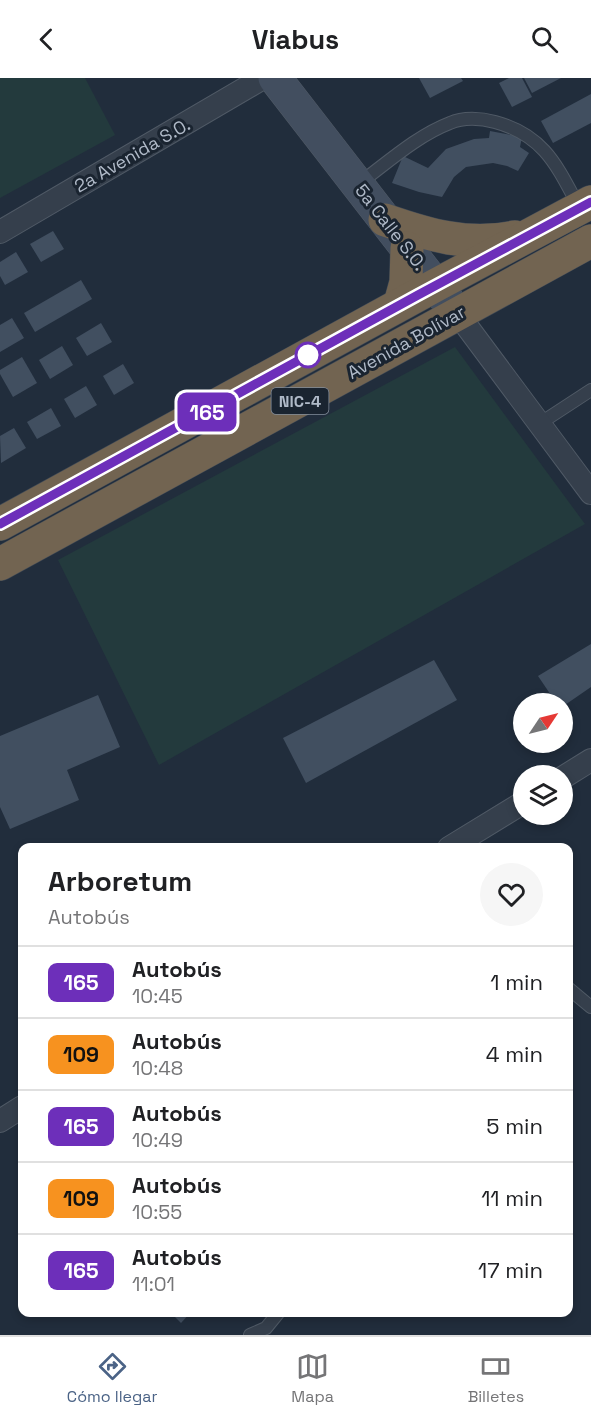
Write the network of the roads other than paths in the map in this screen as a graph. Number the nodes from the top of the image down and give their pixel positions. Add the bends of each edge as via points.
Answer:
1 (263, 78) edge
2 (275, 78) edge
3 (357, 185) junction
4 (585, 205) edge
5 (385, 220) junction
6 (0, 232) edge
7 (531, 234) junction
8 (591, 241) edge
9 (407, 248) junction
10 (435, 285) junction
11 (400, 304) junction
12 (457, 313) junction
13 (591, 390) edge
14 (539, 424) junction
15 (591, 494) edge
16 (0, 524) edge
17 (0, 564) edge
18 (591, 760) edge
19 (573, 771) edge
20 (513, 809) edge
21 (457, 843) edge
22 (573, 992) edge
23 (591, 1007) edge
24 (18, 1110) edge
25 (0, 1121) edge
26 (275, 1317) edge
27 (250, 1335) edge

1 - 6 street, 2a Avenida S.O.
2 - 3 street, 5a Calle S.O.
3 - 4 lane via 450,122 487,120 523,132 538,142
3 - 5 street, 5a Calle S.O.
4 - 7 highway, Avenida Bolívar / NIC-4
5 - 7 highway via 446,239 501,240
5 - 9 street, 5a Calle S.O.
7 - 10 highway, Avenida Bolívar / NIC-4
8 - 12 highway, Avenida Bolívar / NIC-4
9 - 10 street, 5a Calle S.O.
9 - 11 highway via 406,282
10 - 11 highway, Avenida Bolívar / NIC-4
10 - 12 street, 5a Calle S.O.
11 - 16 highway, Avenida Bolívar / NIC-4
12 - 14 street, 5a Calle S.O.
12 - 17 highway, Avenida Bolívar / NIC-4
13 - 14 lane
14 - 15 street, 5a Calle S.O.
18 - 19 street
20 - 21 street
22 - 23 lane
24 - 25 street
26 - 27 lane via 266,1328

